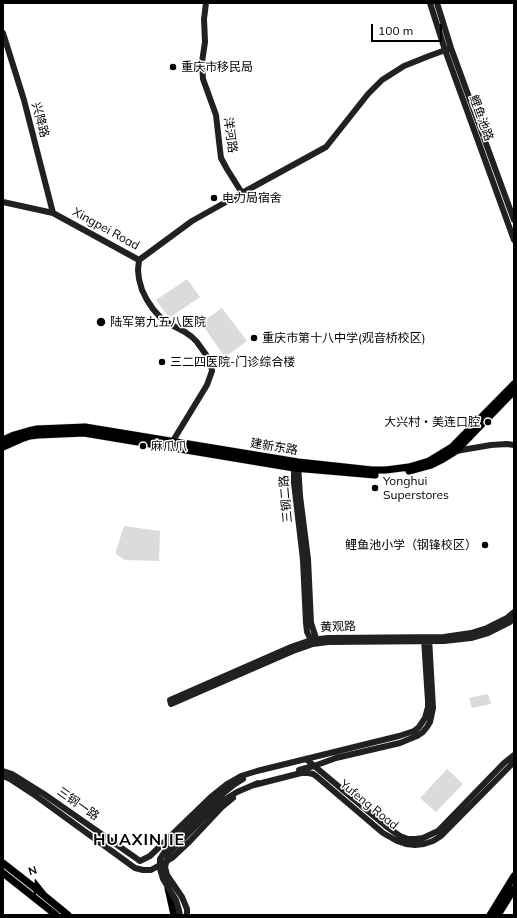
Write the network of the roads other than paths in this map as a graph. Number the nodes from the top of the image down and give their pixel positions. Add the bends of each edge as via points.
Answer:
1 (206, 3) edge
2 (430, 3) edge
3 (437, 3) edge
4 (3, 33) edge
5 (448, 49) junction
6 (242, 193) junction
7 (3, 202) edge
8 (53, 213) junction
9 (514, 220) edge
10 (514, 240) edge
11 (139, 260) junction
12 (514, 384) edge
13 (514, 392) edge
14 (3, 440) edge
15 (171, 444) junction
16 (514, 445) edge
17 (3, 447) edge
18 (456, 451) junction
19 (297, 466) junction
20 (514, 612) edge
21 (514, 618) edge
22 (426, 639) junction
23 (314, 641) junction
24 (170, 702) dead end
25 (348, 749) junction
26 (514, 755) edge
27 (306, 759) junction
28 (514, 762) edge
29 (314, 766) junction
30 (272, 767) junction
31 (3, 771) edge
32 (3, 776) edge
33 (316, 776) junction
34 (254, 785) junction
35 (245, 789) junction
36 (217, 802) junction
37 (3, 863) edge
38 (3, 873) edge
39 (514, 876) edge
40 (168, 886) junction
41 (514, 889) edge
42 (56, 915) edge
43 (68, 915) edge
44 (174, 915) edge
45 (180, 915) edge
46 (187, 915) edge
47 (490, 915) edge
48 (498, 915) edge

1 - 6 street, 洋河路 via 202,62 204,79 216,115 221,158
2 - 5 street, 鲤鱼池路
3 - 5 street, 鲤鱼池路
4 - 8 street, 兴降路 via 24,100
5 - 6 street via 404,66 382,80 326,147
5 - 9 street, 鲤鱼池路
5 - 10 street, 鲤鱼池路
6 - 11 street via 192,222
7 - 8 street, Xingpei Road
8 - 11 street, Xingpei Road
11 - 15 street, Xingpei Road via 139,280 153,309 168,323 192,337 211,365 212,371 207,385
12 - 19 main road, 建新东路 via 452,446 429,461 386,470
13 - 18 main road, 建新东路
14 - 15 main road, 建新东路 via 18,433 37,429 85,427
15 - 17 main road, 建新东路 via 84,433 30,436
15 - 19 main road, 建新东路
16 - 18 street via 491,445
18 - 19 main road, 建新东路 via 431,465 399,473 372,475
19 - 23 street, 三钢二路 via 295,490 303,560 306,624
20 - 22 street, 黄观路 via 507,618 471,633
21 - 22 street, 黄观路 via 488,633 471,638 444,641
22 - 23 street, 黄观路
22 - 25 street via 428,701 427,713 422,723 407,734
22 - 29 street via 433,708 430,722 423,732 409,740
23 - 24 street, 黄观路 via 291,647
25 - 27 street
25 - 29 street via 321,758
26 - 29 street, Yufeng Road via 438,831 415,839 408,839 390,830
27 - 29 street, Yufeng Road
27 - 30 street
28 - 33 street, Yufeng Road via 441,836 415,845 397,841 383,832
29 - 33 street
29 - 34 street
30 - 31 street, 三钢一路 via 241,776 227,784 150,856 140,861 44,794
30 - 36 street via 235,784
32 - 35 street, 三钢一路 via 36,796 135,868 143,870 151,870 172,858 222,807
33 - 34 street via 305,773
34 - 35 street
35 - 36 street
36 - 40 street, bridge via 168,847 160,859 160,869
36 - 46 street, bridge via 170,852 165,867 182,897
37 - 43 main road
38 - 42 main road
39 - 47 main road
40 - 44 main road, bridge
40 - 45 street, bridge via 176,900
41 - 48 main road

